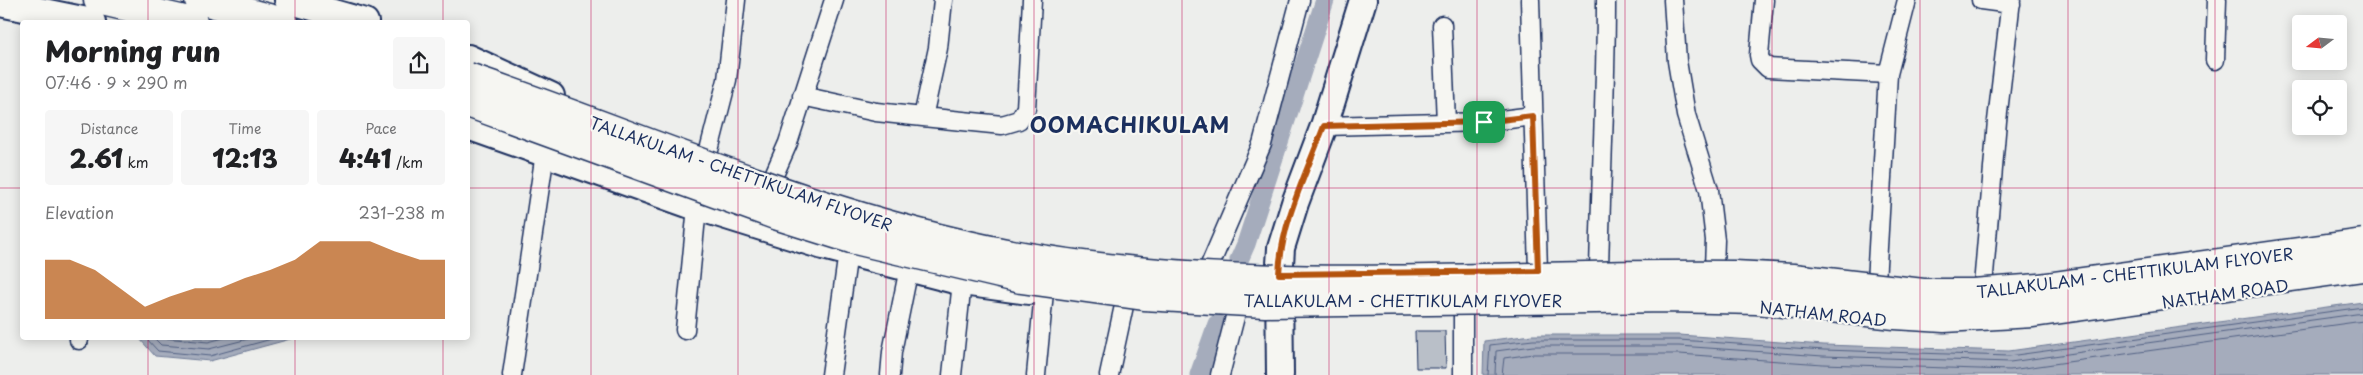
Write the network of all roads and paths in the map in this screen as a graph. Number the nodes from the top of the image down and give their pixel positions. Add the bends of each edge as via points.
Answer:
1 (98, 0) edge
2 (199, 0) edge
3 (288, 0) edge
4 (736, 0) edge
5 (834, 0) edge
6 (943, 0) edge
7 (1032, 0) edge
8 (1300, 0) edge
9 (1362, 0) edge
10 (1530, 0) edge
11 (1606, 0) edge
12 (1673, 0) edge
13 (1764, 0) edge
14 (1907, 0) edge
15 (1981, 0) edge
16 (2217, 0) edge
17 (2011, 2) edge
18 (0, 3) edge
19 (82, 20) edge
20 (184, 20) edge
21 (276, 20) edge
22 (357, 20) edge
23 (1442, 25) dead end
24 (470, 59) edge
25 (2215, 60) dead end
26 (1888, 74) junction
27 (470, 79) edge
28 (802, 96) junction
29 (470, 104) edge
30 (1533, 116) junction
31 (923, 117) junction
32 (1446, 123) junction
33 (1324, 126) junction
34 (470, 127) edge
35 (545, 153) junction
36 (706, 162) junction
37 (770, 184) junction
38 (697, 207) junction
39 (2363, 236) edge
40 (2363, 243) edge
41 (848, 252) junction
42 (2363, 267) edge
43 (909, 268) junction
44 (1714, 268) junction
45 (1599, 270) junction
46 (1538, 271) junction
47 (1207, 272) junction
48 (1279, 274) junction
49 (2363, 275) edge
50 (962, 282) junction
51 (1876, 282) junction
52 (1983, 286) junction
53 (1044, 292) junction
54 (1124, 302) junction
55 (1237, 309) junction
56 (1463, 309) junction
57 (1279, 311) junction
58 (685, 330) dead end
59 (512, 375) edge
60 (830, 375) edge
61 (890, 375) edge
62 (952, 375) edge
63 (1036, 375) edge
64 (1110, 375) edge
65 (1220, 375) edge
66 (1280, 375) edge
67 (1463, 375) edge

1 - 20 highway
2 - 21 highway
3 - 22 main road
4 - 36 street via 727,80
5 - 28 street
6 - 31 street via 938,48
7 - 31 street via 1026,108 1019,120 1002,125
8 - 47 street via 1262,144
9 - 33 main road
10 - 30 street
11 - 45 street
12 - 44 street via 1677,61 1686,115 1709,190 1715,240
13 - 26 street via 1758,55 1768,68
14 - 26 street
15 - 17 street
16 - 25 street
17 - 52 street
18 - 19 main road
23 - 32 street
24 - 36 main road via 617,128
26 - 51 street
27 - 40 highway, TALLAKULAM - CHETTIKULAM FLYOVER, bridge via 731,174 882,224 1005,253 1144,272 1268,280 1734,275 1793,278 1923,293 1972,293 2039,288
28 - 31 street via 876,112
28 - 37 street via 788,143
29 - 42 highway, TALLAKULAM - CHETTIKULAM FLYOVER, bridge via 851,240 1021,279 1144,296 1265,303 1670,298 1757,300 1944,318 2033,313
30 - 32 street
30 - 46 street
32 - 33 street
33 - 48 main road via 1281,248
34 - 35 main road, NATHAM ROAD
35 - 38 main road, NATHAM ROAD
35 - 59 street
36 - 37 main road
37 - 47 main road via 857,214 981,244 1076,260
38 - 41 main road, NATHAM ROAD
38 - 58 street
39 - 52 main road
41 - 43 main road, NATHAM ROAD
41 - 60 street
43 - 50 main road, NATHAM ROAD
43 - 61 street
44 - 45 main road
44 - 51 main road via 1776,270
45 - 46 main road
46 - 48 main road
47 - 48 main road
48 - 57 main road
49 - 56 main road, NATHAM ROAD via 1989,325 1900,322 1743,306
50 - 53 main road, NATHAM ROAD
50 - 62 street
51 - 52 main road
53 - 54 main road, NATHAM ROAD
53 - 63 street
54 - 55 main road, NATHAM ROAD
54 - 64 street
55 - 57 main road, NATHAM ROAD
55 - 65 street
56 - 57 main road, NATHAM ROAD
56 - 67 street
57 - 66 main road

